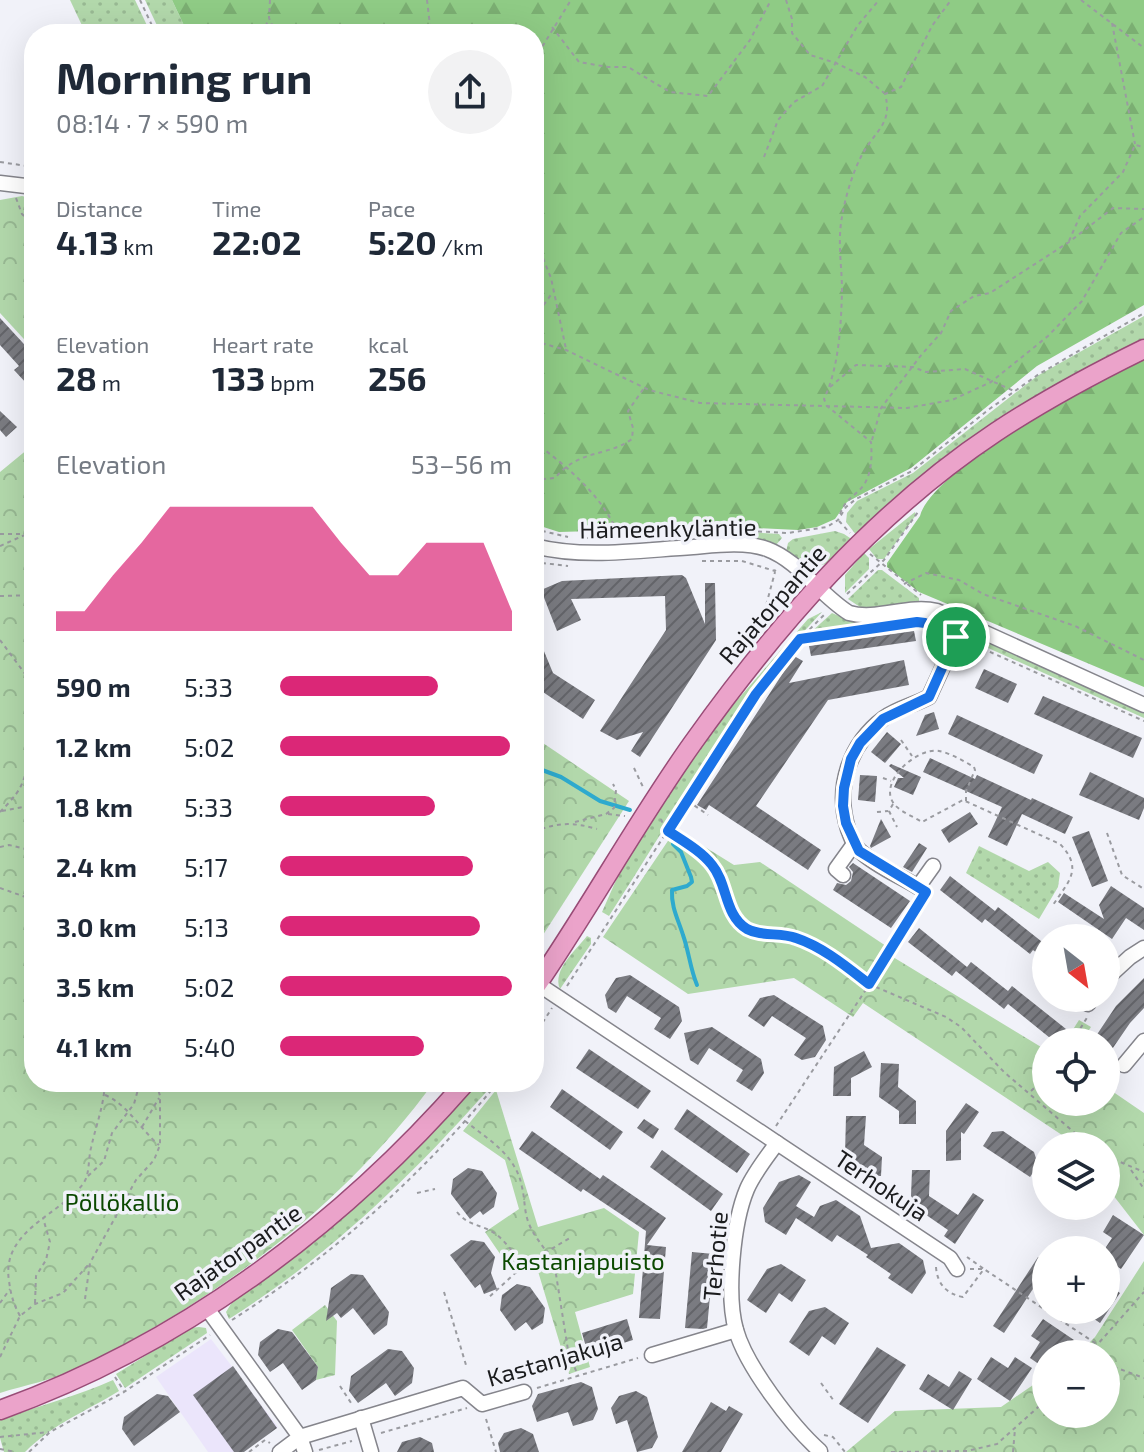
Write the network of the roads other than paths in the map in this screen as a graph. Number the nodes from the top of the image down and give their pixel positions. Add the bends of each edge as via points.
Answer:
1 (0, 183) edge
2 (24, 186) edge
3 (1144, 349) edge
4 (544, 548) edge
5 (816, 587) junction
6 (960, 630) junction
7 (1144, 705) edge
8 (854, 844) junction
9 (933, 866) dead end
10 (843, 875) dead end
11 (1144, 948) edge
12 (1120, 966) edge
13 (544, 975) edge
14 (544, 990) edge
15 (1144, 1041) edge
16 (1124, 1065) dead end
17 (457, 1092) edge
18 (777, 1143) junction
19 (957, 1269) road end
20 (206, 1307) junction
21 (736, 1330) junction
22 (652, 1355) road end
23 (524, 1392) road end
24 (0, 1410) edge
25 (358, 1414) junction
26 (300, 1437) junction
27 (278, 1445) edge
28 (820, 1451) edge
29 (305, 1452) edge
30 (371, 1452) edge

1 - 2 street
3 - 5 main road, Rajatorpantie via 993,434 896,510
4 - 5 street, Hämeenkyläntie via 598,553 753,546 780,554
5 - 6 street, Hämeenkyläntie via 854,614 927,609
5 - 13 main road, Rajatorpantie via 690,747
6 - 7 street, Hämeenkyläntie
6 - 8 street via 929,697 883,719 851,759 843,806
8 - 9 street via 918,887
8 - 10 street via 836,869
11 - 12 street
14 - 18 street
15 - 16 street
17 - 20 main road, Rajatorpantie via 331,1218
18 - 19 street, Terhokuja via 950,1258
18 - 21 street, Terhotie via 741,1205 731,1284
20 - 24 main road, Rajatorpantie via 143,1345
20 - 26 street
21 - 22 street, Kastanjakuja
21 - 28 street, Terhotie via 798,1432
23 - 25 street, Kastanjakuja via 482,1404 463,1388
25 - 26 street, Kastanjakuja
25 - 30 street
26 - 27 street, Kastanjakuja
26 - 29 street

